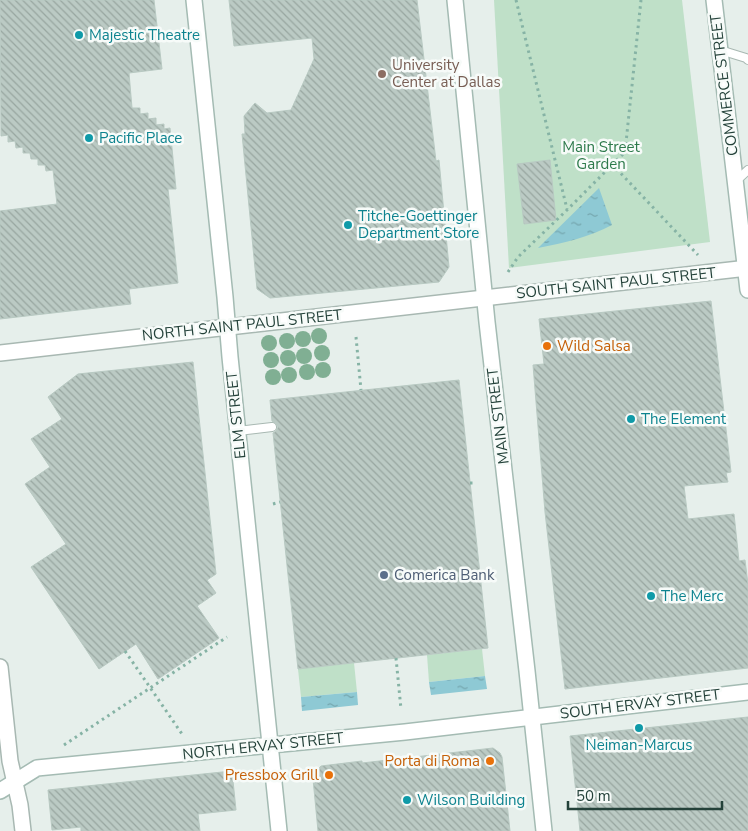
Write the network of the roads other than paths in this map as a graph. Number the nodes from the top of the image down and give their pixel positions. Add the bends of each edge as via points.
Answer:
1 (194, 0) edge
2 (456, 0) edge
3 (714, 0) edge
4 (720, 50) junction
5 (748, 60) edge
6 (748, 170) edge
7 (736, 181) junction
8 (747, 268) edge
9 (748, 290) edge
10 (484, 298) junction
11 (228, 326) junction
12 (0, 353) edge
13 (272, 427) dead end
14 (238, 431) junction
15 (0, 666) edge
16 (748, 692) edge
17 (532, 717) junction
18 (270, 744) junction
19 (15, 782) junction
20 (0, 791) edge
21 (23, 831) edge
22 (279, 831) edge
23 (544, 831) edge

1 - 11 main road, ELM STREET
2 - 10 main road, MAIN STREET
3 - 4 main road, COMMERCE STREET
4 - 5 lane
4 - 7 main road, COMMERCE STREET
6 - 7 lane
7 - 8 main road, COMMERCE STREET
8 - 9 main road, COMMERCE STREET
8 - 10 main road, SOUTH SAINT PAUL STREET
10 - 11 main road, NORTH SAINT PAUL STREET
10 - 17 main road, MAIN STREET
11 - 12 main road, NORTH SAINT PAUL STREET
11 - 14 main road, ELM STREET
13 - 14 lane
14 - 18 main road, ELM STREET
15 - 19 main road
16 - 17 main road, SOUTH ERVAY STREET
17 - 18 main road, NORTH ERVAY STREET
17 - 23 main road, MAIN STREET
18 - 19 main road, NORTH ERVAY STREET via 37,768
18 - 22 main road, ELM STREET
19 - 20 main road, NORTH ERVAY STREET
19 - 21 main road

